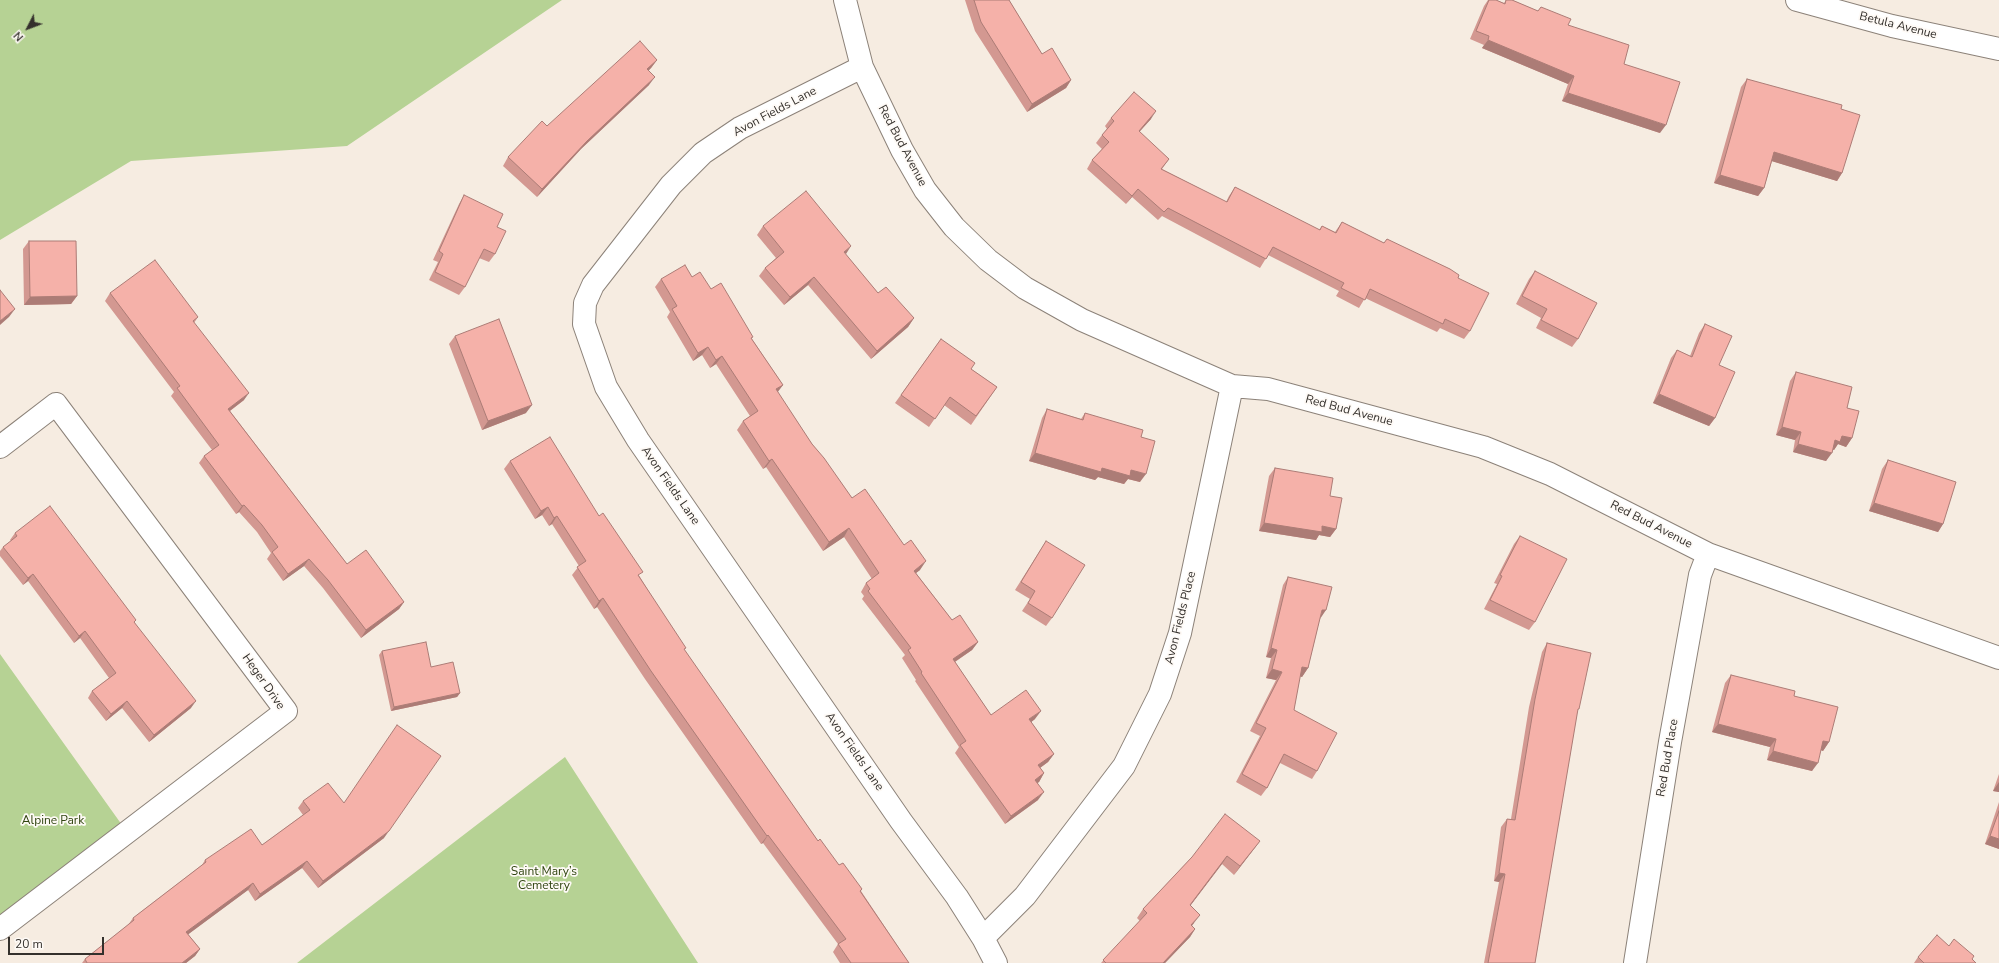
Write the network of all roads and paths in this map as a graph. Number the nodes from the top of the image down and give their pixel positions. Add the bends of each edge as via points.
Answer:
1 (845, 0) edge
2 (1798, 0) edge
3 (1999, 49) edge
4 (862, 67) junction
5 (1232, 386) junction
6 (0, 447) edge
7 (1708, 554) junction
8 (1999, 658) edge
9 (0, 929) edge
10 (983, 938) junction
11 (996, 963) edge
12 (1635, 963) edge

1 - 4 street, Red Bud Avenue
2 - 3 street, Betula Avenue via 1892,26
4 - 5 street, Red Bud Avenue via 902,150 925,190 954,227 988,260 1025,288 1082,320
4 - 10 street, Avon Fields Lane via 740,128 704,154 671,185 593,285 585,304 584,324 606,387 638,440
5 - 7 street, Red Bud Avenue via 1268,390 1483,447 1550,474
5 - 10 street, Avon Fields Place via 1180,633 1160,694 1124,766 1025,896
6 - 9 street, Heger Drive via 56,404 286,711
7 - 8 street, Red Bud Avenue
7 - 12 street, Red Bud Place via 1700,574
10 - 11 street, Avon Fields Lane

